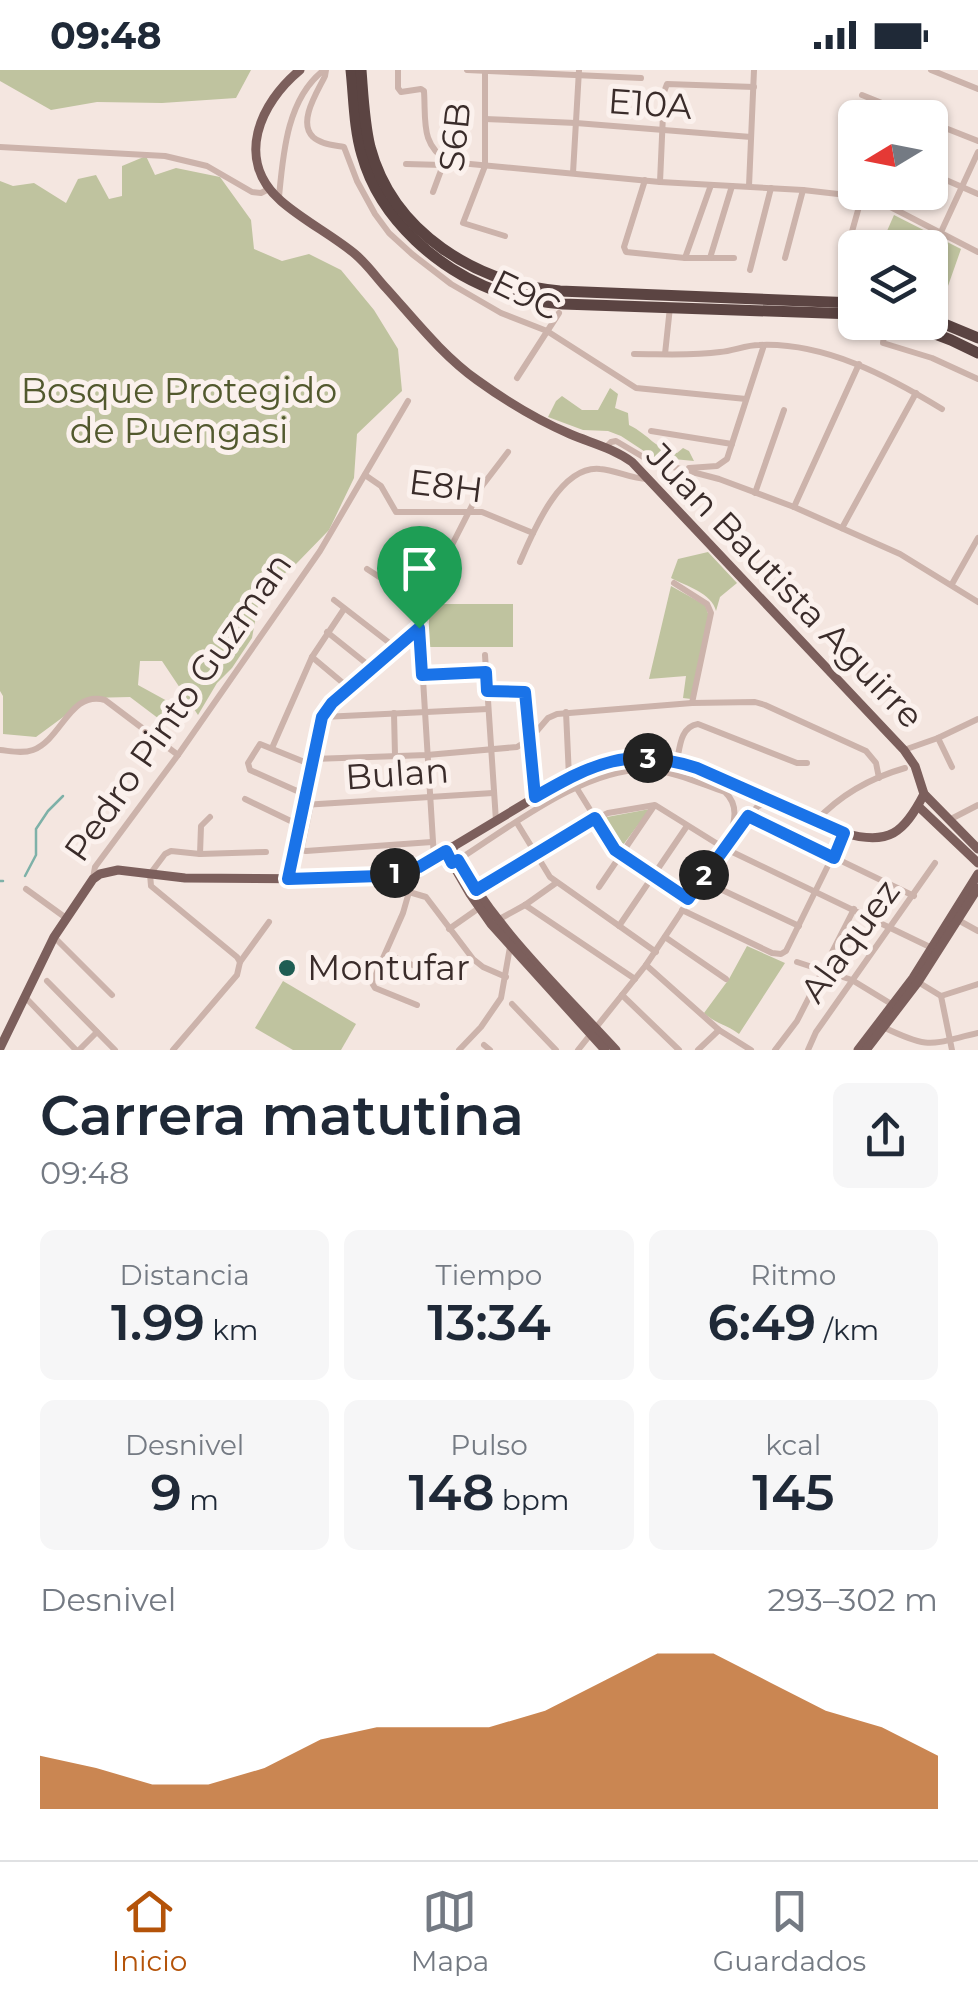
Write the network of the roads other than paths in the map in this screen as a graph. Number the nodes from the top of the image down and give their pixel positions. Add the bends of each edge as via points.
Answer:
1 (300, 70) edge
2 (325, 70) edge
3 (351, 70) edge
4 (361, 70) edge
5 (398, 70) edge
6 (467, 70) edge
7 (754, 70) edge
8 (931, 70) edge
9 (485, 71) edge
10 (579, 73) edge
11 (641, 78) dead end
12 (754, 87) junction
13 (978, 89) edge
14 (862, 95) dead end
15 (874, 100) edge
16 (486, 119) junction
17 (576, 124) junction
18 (662, 130) junction
19 (948, 130) edge
20 (752, 137) junction
21 (978, 142) edge
22 (0, 148) edge
23 (978, 152) edge
24 (442, 162) junction
25 (406, 164) dead end
26 (484, 166) junction
27 (573, 172) junction
28 (645, 180) junction
29 (948, 181) edge
30 (660, 182) junction
31 (711, 185) junction
32 (732, 186) junction
33 (749, 186) junction
34 (962, 186) junction
35 (270, 188) junction
36 (771, 188) junction
37 (803, 190) junction
38 (433, 192) dead end
39 (838, 194) edge
40 (978, 194) edge
41 (279, 199) junction
42 (900, 210) edge
43 (937, 230) edge
44 (942, 230) edge
45 (505, 236) dead end
46 (948, 236) edge
47 (416, 249) junction
48 (978, 252) edge
49 (685, 258) junction
50 (710, 258) junction
51 (734, 258) dead end
52 (785, 258) dead end
53 (750, 270) dead end
54 (838, 302) edge
55 (670, 307) junction
56 (559, 313) dead end
57 (838, 313) edge
58 (948, 326) edge
59 (547, 331) junction
60 (978, 338) edge
61 (948, 339) edge
62 (884, 340) edge
63 (764, 345) junction
64 (978, 353) edge
65 (634, 354) dead end
66 (665, 354) junction
67 (858, 364) junction
68 (517, 378) dead end
69 (978, 379) edge
70 (916, 393) junction
71 (746, 399) junction
72 (408, 400) dead end
73 (942, 409) dead end
74 (784, 410) dead end
75 (651, 430) dead end
76 (732, 444) junction
77 (606, 447) junction
78 (508, 452) dead end
79 (683, 470) junction
80 (366, 475) junction
81 (650, 479) junction
82 (755, 492) junction
83 (794, 507) junction
84 (470, 513) junction
85 (842, 528) junction
86 (532, 533) junction
87 (978, 538) edge
88 (520, 562) dead end
89 (367, 570) dead end
90 (674, 583) dead end
91 (952, 584) junction
92 (334, 600) dead end
93 (978, 601) edge
94 (344, 609) junction
95 (418, 614) junction
96 (419, 628) junction
97 (327, 632) junction
98 (396, 648) junction
99 (484, 656) dead end
100 (312, 657) junction
101 (372, 668) junction
102 (486, 672) junction
103 (422, 675) junction
104 (349, 688) junction
105 (487, 691) junction
106 (692, 703) junction
107 (488, 709) junction
108 (424, 711) junction
109 (566, 712) junction
110 (394, 713) junction
111 (322, 717) junction
112 (978, 719) edge
113 (530, 738) junction
114 (938, 738) junction
115 (272, 748) junction
116 (0, 750) edge
117 (490, 750) junction
118 (904, 750) junction
119 (178, 754) junction
120 (427, 755) junction
121 (396, 756) junction
122 (312, 762) junction
123 (677, 762) junction
124 (807, 763) dead end
125 (952, 767) dead end
126 (905, 768) dead end
127 (570, 777) junction
128 (879, 778) junction
129 (576, 787) junction
130 (493, 793) junction
131 (306, 794) junction
132 (756, 794) junction
133 (924, 794) junction
134 (430, 797) junction
135 (535, 797) junction
136 (245, 799) dead end
137 (769, 800) junction
138 (307, 805) junction
139 (978, 805) edge
140 (655, 806) junction
141 (757, 806) junction
142 (918, 806) junction
143 (748, 816) junction
144 (210, 817) dead end
145 (595, 818) junction
146 (496, 820) junction
147 (949, 820) junction
148 (816, 821) junction
149 (517, 823) junction
150 (299, 826) junction
151 (688, 826) junction
152 (844, 833) junction
153 (432, 842) junction
154 (726, 846) junction
155 (448, 849) junction
156 (978, 849) edge
157 (266, 852) dead end
158 (200, 854) junction
159 (536, 854) junction
160 (620, 854) junction
161 (434, 858) junction
162 (834, 858) junction
163 (455, 861) junction
164 (936, 863) dead end
165 (978, 863) edge
166 (408, 870) junction
167 (150, 874) junction
168 (978, 874) edge
169 (654, 877) junction
170 (93, 879) junction
171 (288, 879) junction
172 (700, 880) junction
173 (556, 882) junction
174 (599, 887) dead end
175 (978, 888) edge
176 (26, 889) dead end
177 (476, 890) junction
178 (816, 890) junction
179 (410, 892) junction
180 (914, 896) junction
181 (688, 899) junction
182 (525, 905) junction
183 (479, 908) junction
184 (682, 910) junction
185 (854, 910) junction
186 (66, 918) junction
187 (958, 920) junction
188 (269, 922) dead end
189 (493, 922) junction
190 (619, 926) junction
191 (799, 926) junction
192 (449, 928) junction
193 (891, 928) junction
194 (978, 931) edge
195 (54, 937) junction
196 (665, 937) junction
197 (510, 946) junction
198 (935, 949) junction
199 (656, 952) junction
200 (386, 954) junction
201 (240, 962) junction
202 (797, 962) dead end
203 (646, 965) junction
204 (823, 968) junction
205 (432, 973) dead end
206 (506, 976) junction
207 (636, 979) junction
208 (726, 979) dead end
209 (852, 980) junction
210 (47, 981) dead end
211 (918, 982) junction
212 (978, 984) edge
213 (112, 995) dead end
214 (622, 995) junction
215 (24, 996) junction
216 (941, 996) junction
217 (512, 1004) dead end
218 (417, 1005) dead end
219 (893, 1005) junction
220 (883, 1027) junction
221 (719, 1030) junction
222 (593, 1031) junction
223 (8, 1032) junction
224 (97, 1032) junction
225 (978, 1033) edge
226 (952, 1046) edge
227 (0, 1048) edge
228 (8, 1050) edge
229 (77, 1050) edge
230 (115, 1050) edge
231 (172, 1050) edge
232 (458, 1050) edge
233 (556, 1050) edge
234 (578, 1050) edge
235 (605, 1050) edge
236 (616, 1050) edge
237 (679, 1050) edge
238 (698, 1050) edge
239 (751, 1050) edge
240 (775, 1050) edge
241 (808, 1050) edge
242 (858, 1050) edge
243 (866, 1050) edge

1 - 35 main road, Juan Bautista Aguirre via 260,119 256,158
2 - 41 street via 307,88 288,132
2 - 47 street, E9C via 308,128 314,138 344,147 375,214 389,233
3 - 47 highway via 371,180
4 - 54 highway via 367,133 386,187 425,233 474,269 560,291
5 - 24 street via 401,92 424,91 428,139
6 - 9 street
7 - 12 street
8 - 13 street
9 - 10 street
9 - 16 street, S6B
10 - 11 street
10 - 17 street
12 - 18 street via 669,84
12 - 20 street
14 - 15 street
16 - 17 street, E10A
16 - 26 street, S6B
17 - 18 street, E10A
17 - 27 street
18 - 20 street, E10A
18 - 30 street
19 - 21 street
20 - 33 street
22 - 35 street via 165,156 207,166 252,192
23 - 34 street
24 - 25 street
24 - 26 street
24 - 38 street
26 - 27 street
26 - 45 street, S6B via 463,222
27 - 28 street
28 - 30 street
28 - 49 street via 624,250
29 - 34 street
30 - 31 street
31 - 32 street
31 - 49 street
32 - 33 street
32 - 50 street
33 - 36 street
34 - 40 street
34 - 44 street
35 - 41 main road, Juan Bautista Aguirre
36 - 37 street
36 - 53 street
37 - 39 street
37 - 52 street
41 - 77 main road, Juan Bautista Aguirre via 358,256 475,378 537,419
42 - 43 street
46 - 48 street
47 - 55 highway via 516,297
47 - 59 street, E9C via 451,284
49 - 50 street
50 - 51 street
55 - 57 highway
55 - 66 street
56 - 59 street
58 - 60 highway
59 - 68 street
59 - 71 street, E9C via 636,388
61 - 64 highway
62 - 69 street
63 - 66 street
63 - 67 street
63 - 71 street
65 - 66 street
67 - 70 street
67 - 83 street
70 - 73 street
70 - 85 street
71 - 76 street
72 - 80 street, Pedro Pinto Guzman
74 - 82 street
75 - 76 street
76 - 79 street via 723,464
77 - 79 street via 616,441
77 - 81 main road, Juan Bautista Aguirre
78 - 84 street
79 - 82 street
80 - 84 street, E8H via 382,486 396,512
80 - 119 street, Pedro Pinto Guzman
81 - 86 street via 602,469 580,472
81 - 118 main road, Juan Bautista Aguirre
82 - 83 street
83 - 85 street
84 - 86 street, E8H
84 - 95 street
85 - 91 street
86 - 88 street
87 - 91 street
89 - 95 street via 398,589
90 - 106 street via 711,613
91 - 93 street
92 - 94 street
94 - 97 street
94 - 98 street
95 - 96 street
96 - 98 street
96 - 103 street
97 - 100 street
97 - 101 street
98 - 101 street
99 - 102 street
100 - 104 street
100 - 115 street
101 - 104 street
102 - 103 street
102 - 105 street
103 - 108 street
104 - 111 street
105 - 107 street
105 - 113 street via 525,692
106 - 109 street
106 - 128 street via 765,705 866,752
107 - 108 street
107 - 117 street
108 - 110 street
108 - 120 street
109 - 113 street via 548,718
109 - 127 street
110 - 111 street
110 - 121 street
111 - 122 street
112 - 114 street
113 - 117 street
113 - 135 street
114 - 118 street
114 - 125 street
115 - 122 street
115 - 131 street via 260,744 250,770
116 - 119 street via 42,746 92,697
117 - 120 street
117 - 130 street
118 - 133 main road, Juan Bautista Aguirre
119 - 170 street, Pedro Pinto Guzman via 95,867
120 - 121 street
120 - 134 street
121 - 122 street
122 - 131 street
123 - 124 street via 685,730 698,724
123 - 127 main road via 620,758
123 - 132 main road
126 - 128 street
127 - 135 main road
128 - 148 street via 838,799
129 - 145 street
129 - 149 street
129 - 154 street via 645,769 725,792 735,806
130 - 134 street, Bulan
130 - 146 street
131 - 138 street
132 - 137 main road
132 - 141 street
133 - 142 main road
133 - 147 main road, Juan Bautista Aguirre
134 - 138 street, Bulan
134 - 153 street
135 - 146 main road
136 - 150 street
137 - 141 street
137 - 148 main road
138 - 150 street
138 - 153 street via 302,850
139 - 147 street
140 - 145 street
140 - 151 street
140 - 160 street
141 - 143 street
142 - 152 main road via 889,836
142 - 165 main road
143 - 154 street
143 - 162 street
144 - 158 street via 201,826
145 - 159 street
145 - 160 street
146 - 155 main road
147 - 156 main road, Juan Bautista Aguirre
148 - 152 main road
149 - 159 street
149 - 163 street
150 - 171 street
151 - 154 street
151 - 169 street
152 - 162 street
153 - 161 street
154 - 172 street
154 - 178 street
155 - 161 main road
155 - 163 main road
157 - 158 street
158 - 167 street via 171,850
159 - 173 street
159 - 177 street
160 - 169 street
160 - 174 street
161 - 166 main road
162 - 178 street
162 - 180 street
163 - 177 main road
163 - 183 main road
164 - 180 street, Alaquez
166 - 171 main road
166 - 179 street
167 - 170 main road via 111,870
167 - 171 main road
167 - 201 street via 151,886
168 - 198 main road
169 - 181 street
169 - 190 street
170 - 186 main road, Pedro Pinto Guzman
172 - 181 street
172 - 191 street
173 - 182 street
173 - 190 street
175 - 187 main road
176 - 186 street
177 - 189 main road
178 - 185 street
178 - 191 street
179 - 192 street via 426,897
179 - 200 street
180 - 193 street, Alaquez
181 - 184 street
182 - 189 street
182 - 207 street
183 - 189 main road
183 - 192 street
184 - 191 street via 775,954 786,951
184 - 196 street
185 - 193 street
185 - 204 street
186 - 195 main road, Pedro Pinto Guzman
187 - 194 street
187 - 198 main road
188 - 201 street
189 - 197 main road
189 - 222 main road
190 - 199 street
192 - 206 street via 473,959
193 - 198 street
193 - 209 street, Alaquez
195 - 213 street
195 - 215 main road, Pedro Pinto Guzman
196 - 199 street
196 - 208 street
197 - 206 street
197 - 222 main road
198 - 211 main road
198 - 219 main road
199 - 203 street
200 - 205 street
200 - 218 street via 375,988
201 - 231 street via 238,976
202 - 204 street
203 - 207 street
203 - 221 street
204 - 209 street
204 - 240 street
206 - 232 street via 496,1008
207 - 214 street
209 - 219 street
209 - 241 street, Alaquez
210 - 224 street
211 - 216 street
211 - 220 main road
212 - 216 street
214 - 222 street
214 - 237 street
215 - 223 main road, Pedro Pinto Guzman
215 - 229 street
216 - 226 street
217 - 233 street
219 - 242 main road
220 - 226 street via 919,1045
220 - 243 main road
221 - 238 street
221 - 239 street
222 - 234 street
222 - 235 main road
222 - 236 main road
223 - 227 main road, Pedro Pinto Guzman
223 - 228 main road
224 - 229 street
224 - 230 street
225 - 226 street

